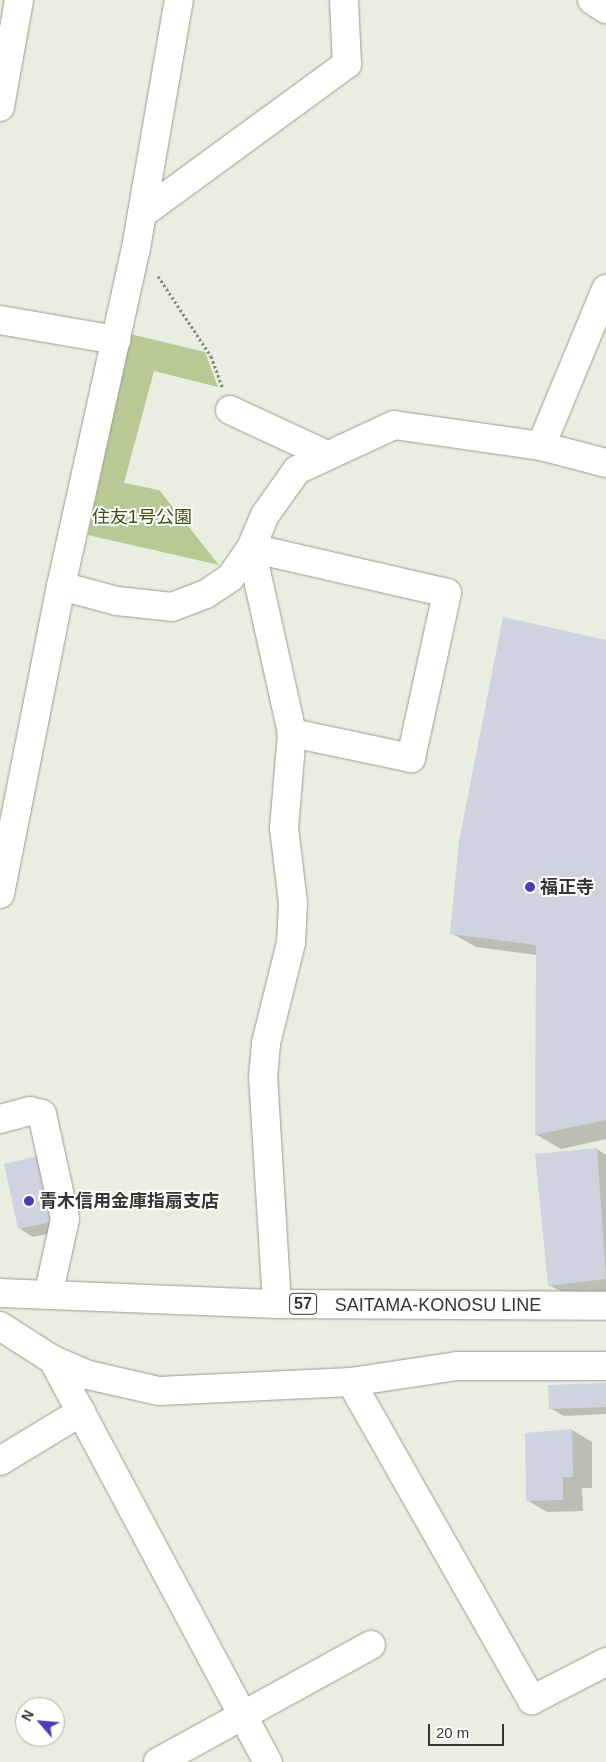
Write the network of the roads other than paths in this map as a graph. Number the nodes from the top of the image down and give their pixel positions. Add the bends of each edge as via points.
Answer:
1 (19, 0) edge
2 (179, 0) edge
3 (344, 0) edge
4 (592, 0) edge
5 (606, 9) edge
6 (0, 107) edge
7 (142, 214) junction
8 (606, 290) edge
9 (0, 320) edge
10 (116, 340) junction
11 (230, 410) road end
12 (541, 446) junction
13 (327, 455) junction
14 (606, 463) edge
15 (251, 548) junction
16 (60, 586) junction
17 (292, 733) junction
18 (9, 806) edge
19 (0, 894) edge
20 (0, 1119) edge
21 (49, 1292) junction
22 (0, 1293) edge
23 (277, 1304) junction
24 (606, 1306) edge
25 (0, 1326) edge
26 (53, 1360) junction
27 (606, 1366) edge
28 (350, 1382) junction
29 (80, 1412) junction
30 (0, 1461) edge
31 (371, 1645) dead end
32 (606, 1662) edge
33 (243, 1716) junction
34 (158, 1762) edge
35 (268, 1762) edge

1 - 6 street
2 - 7 street
3 - 7 street via 347,64
4 - 5 street
7 - 10 street
8 - 12 street
9 - 10 street
10 - 16 street
11 - 13 street
12 - 13 street via 394,426
12 - 14 street
13 - 15 street via 297,470 265,515
15 - 16 street via 230,578 206,594 172,607 117,601
15 - 17 street
15 - 17 street via 447,592 411,758
16 - 18 street
17 - 23 street via 284,828 293,903 291,944 266,1043 264,1078
18 - 19 street
20 - 21 street via 30,1111 42,1114 65,1219
21 - 22 street, SAITAMA-KONOSU LINE / 57
21 - 23 street, SAITAMA-KONOSU LINE / 57
23 - 24 street, SAITAMA-KONOSU LINE / 57
25 - 26 street
26 - 28 street via 88,1375 159,1391
26 - 29 street
27 - 28 street via 457,1366
28 - 32 street via 532,1700
29 - 30 street
29 - 33 street
31 - 33 street
33 - 34 street
33 - 35 street

